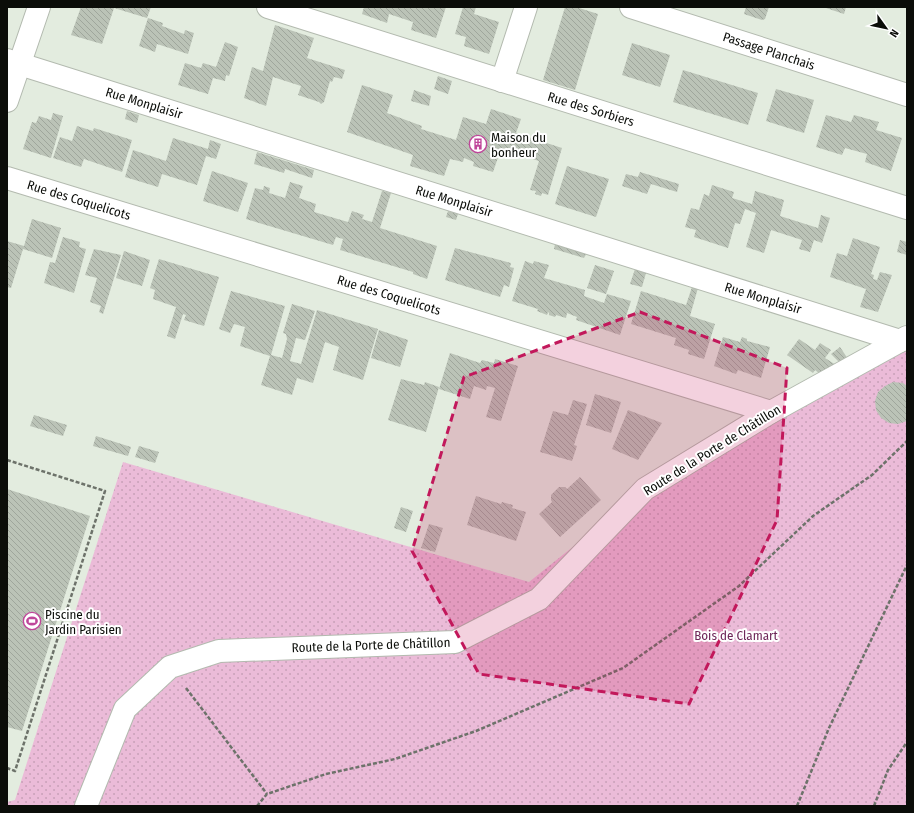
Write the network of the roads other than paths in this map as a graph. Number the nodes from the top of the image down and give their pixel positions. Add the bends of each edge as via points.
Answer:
1 (39, 7) edge
2 (526, 7) edge
3 (631, 7) edge
4 (273, 8) edge
5 (14, 62) edge
6 (502, 81) junction
7 (907, 95) edge
8 (7, 101) edge
9 (7, 178) edge
10 (907, 208) edge
11 (904, 339) edge
12 (770, 412) junction
13 (86, 806) edge

1 - 5 street
2 - 6 street
3 - 7 street, Passage Planchais
4 - 6 street, Rue des Sorbiers
5 - 8 street
5 - 11 street, Rue Monplaisir
6 - 10 street, Rue des Sorbiers
9 - 12 street, Rue des Coquelicots
11 - 12 street, Route de la Porte de Châtillon
12 - 13 street, Route de la Porte de Châtillon via 645,489 538,599 455,642 219,650 170,667 125,709

